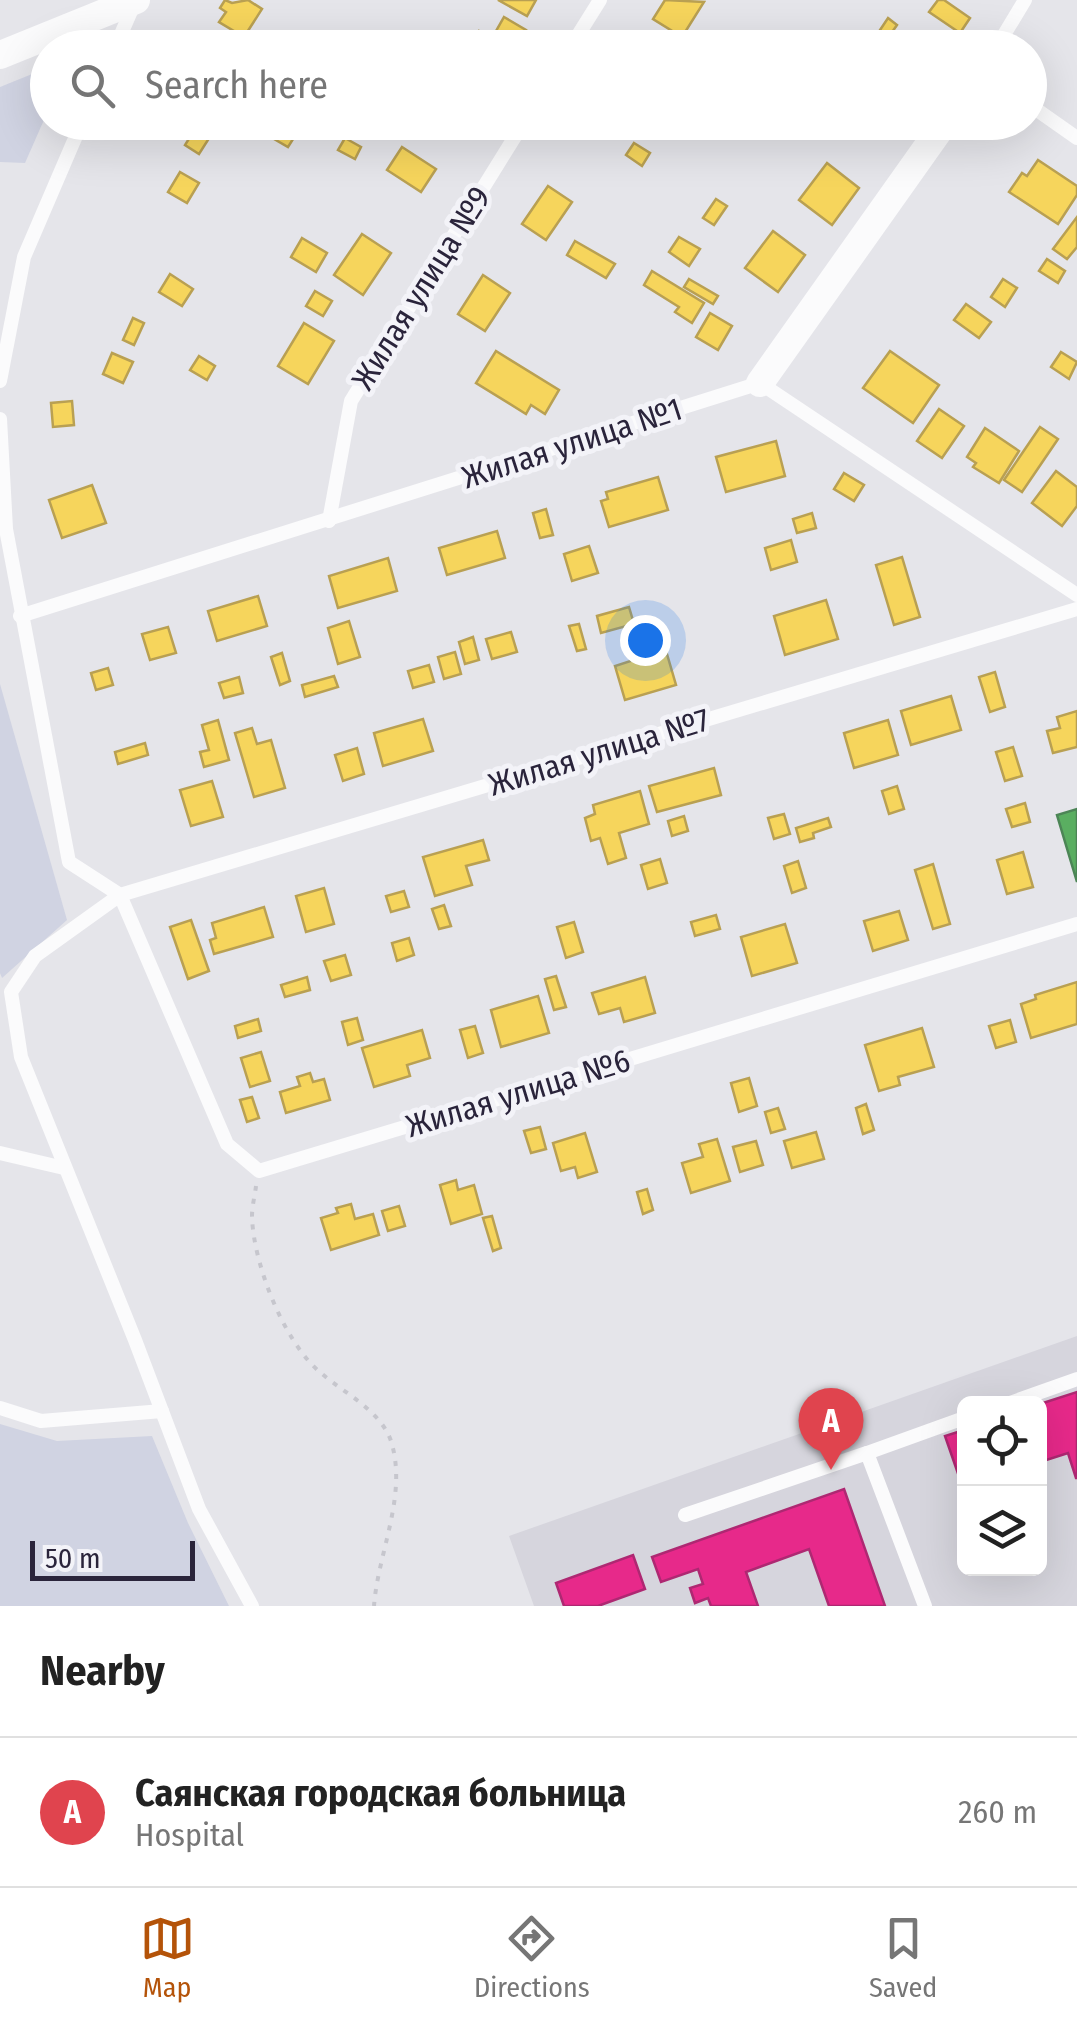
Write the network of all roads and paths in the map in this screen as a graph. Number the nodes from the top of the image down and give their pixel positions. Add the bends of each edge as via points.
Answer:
1 (136, 0) edge
2 (600, 0) edge
3 (1026, 0) edge
4 (62, 30) edge
5 (123, 30) edge
6 (581, 30) edge
7 (1007, 30) edge
8 (30, 43) edge
9 (0, 55) edge
10 (1047, 118) edge
11 (1077, 138) edge
12 (74, 140) edge
13 (513, 140) edge
14 (932, 140) edge
15 (0, 381) edge
16 (760, 383) junction
17 (0, 419) edge
18 (329, 520) junction
19 (1077, 595) edge
20 (1077, 610) edge
21 (20, 616) junction
22 (120, 895) junction
23 (1077, 924) edge
24 (0, 1153) edge
25 (64, 1168) junction
26 (258, 1171) junction
27 (1077, 1378) edge
28 (1028, 1396) edge
29 (0, 1408) edge
30 (162, 1412) junction
31 (957, 1420) edge
32 (866, 1453) junction
33 (685, 1515) dead end
34 (252, 1606) edge
35 (374, 1606) edge
36 (925, 1606) edge

1 - 4 street
1 - 5 lane
2 - 6 lane
3 - 7 lane
8 - 9 street
10 - 11 lane
12 - 15 lane via 24,257
13 - 18 lane, Жилая улица №9 via 351,401
14 - 16 street
16 - 18 lane, Жилая улица №1
16 - 19 lane
17 - 21 lane via 6,529
18 - 21 lane, Жилая улица №1
20 - 22 lane, Жилая улица №7
21 - 22 lane via 69,862
22 - 25 lane, Жилая улица №7 via 35,956 11,992 20,1057
22 - 26 lane via 227,1144
23 - 26 lane, Жилая улица №6
24 - 25 lane
25 - 30 lane, Жилая улица №7
26 - 35 path via 252,1216 261,1267 285,1326 317,1370 390,1436 398,1468
27 - 28 lane
29 - 30 lane via 41,1422
30 - 34 lane, Жилая улица №7 via 199,1509
31 - 32 lane
32 - 33 lane
32 - 36 lane

